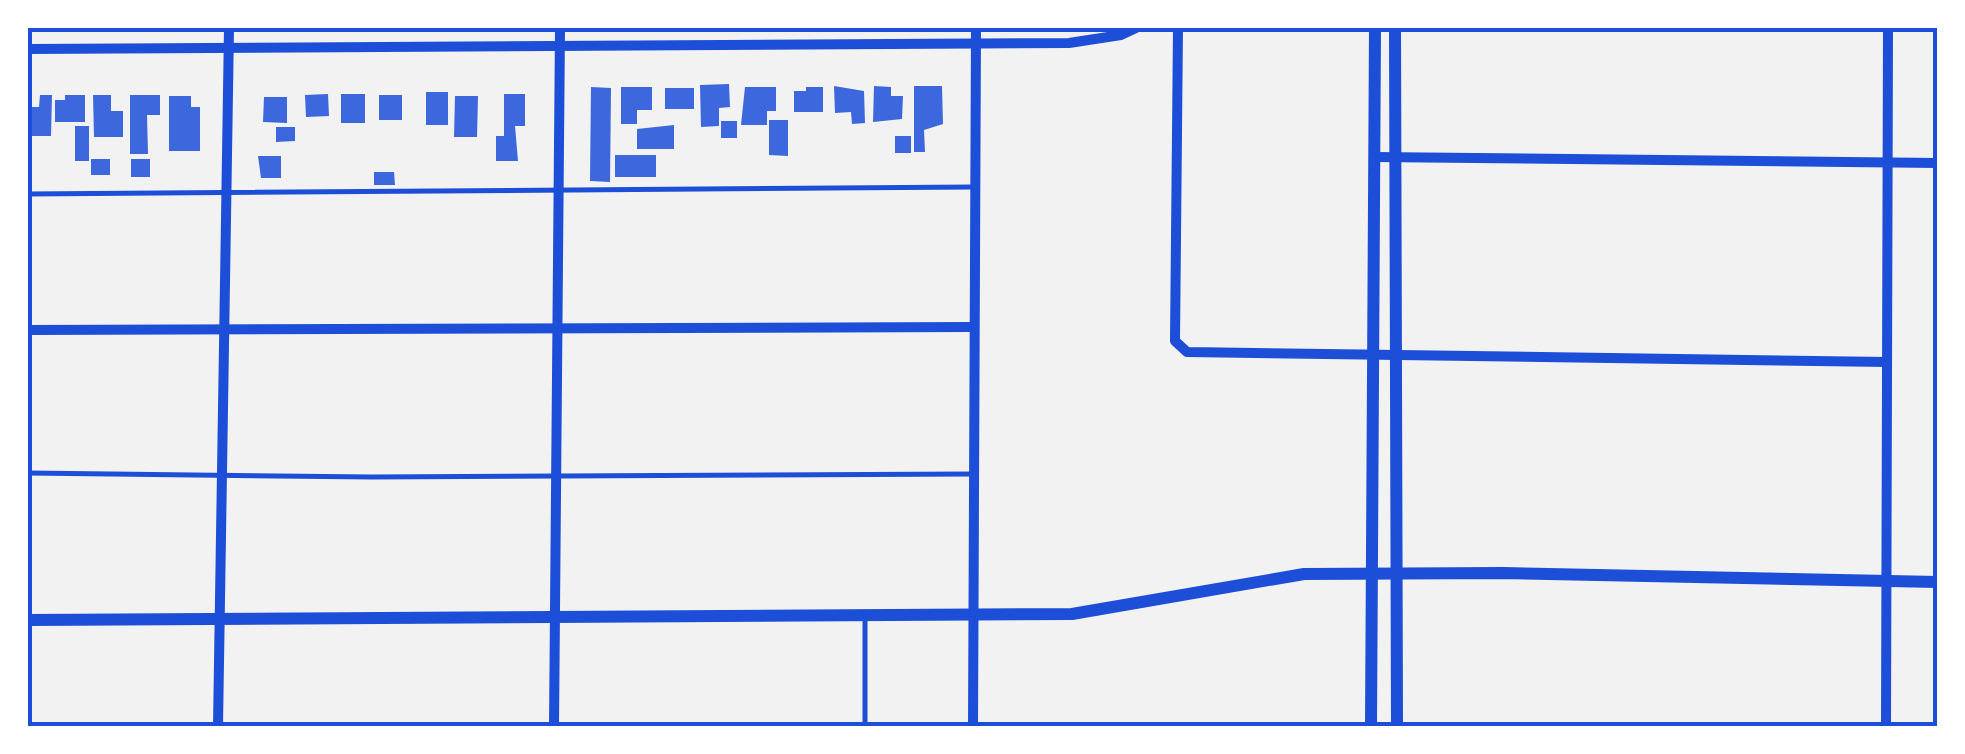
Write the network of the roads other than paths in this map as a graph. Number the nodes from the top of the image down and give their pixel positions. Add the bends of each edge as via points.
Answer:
1 (229, 28) edge
2 (560, 28) edge
3 (976, 28) edge
4 (1136, 28) edge
5 (1178, 28) edge
6 (1374, 28) edge
7 (1396, 28) edge
8 (1888, 28) edge
9 (976, 43) junction
10 (560, 48) junction
11 (28, 49) edge
12 (228, 50) junction
13 (1374, 158) junction
14 (1395, 158) junction
15 (1888, 162) junction
16 (1938, 163) edge
17 (974, 188) junction
18 (558, 189) junction
19 (227, 193) junction
20 (28, 194) edge
21 (556, 326) junction
22 (972, 327) junction
23 (28, 330) edge
24 (226, 330) junction
25 (1373, 353) junction
26 (1396, 354) junction
27 (1887, 362) junction
28 (28, 474) edge
29 (973, 474) junction
30 (555, 475) junction
31 (223, 476) junction
32 (1373, 573) junction
33 (1398, 573) junction
34 (1886, 582) junction
35 (1938, 582) edge
36 (865, 616) junction
37 (974, 616) junction
38 (554, 617) junction
39 (220, 619) junction
40 (28, 620) edge
41 (218, 726) edge
42 (554, 726) edge
43 (865, 726) edge
44 (973, 726) edge
45 (1371, 726) edge
46 (1397, 726) edge
47 (1886, 726) edge

1 - 12 street
2 - 10 street
3 - 9 street
4 - 9 street via 1092,42
5 - 25 street via 1177,346 1206,353
6 - 13 street
7 - 14 street
8 - 15 street
9 - 10 street
9 - 17 street
10 - 12 street
10 - 18 street
11 - 12 street
12 - 19 street
13 - 14 street
13 - 25 street
14 - 15 street
14 - 26 street
15 - 16 street
15 - 27 street
17 - 18 lane
17 - 22 street
18 - 19 lane
18 - 21 street
19 - 20 lane
19 - 24 street
21 - 22 street
21 - 24 street
21 - 30 street
22 - 29 street
23 - 24 street
24 - 31 street
25 - 26 street
25 - 32 street
26 - 27 street
26 - 33 street
27 - 34 street
28 - 31 lane
29 - 30 lane
29 - 37 street
30 - 31 lane
30 - 38 street
31 - 39 street
32 - 33 street
32 - 37 street via 1304,574 1072,614
32 - 45 street
33 - 34 street
33 - 46 street
34 - 35 street
34 - 47 street
36 - 37 street
36 - 38 street
36 - 43 lane
37 - 44 street
38 - 39 street
38 - 42 street
39 - 40 street
39 - 41 street

